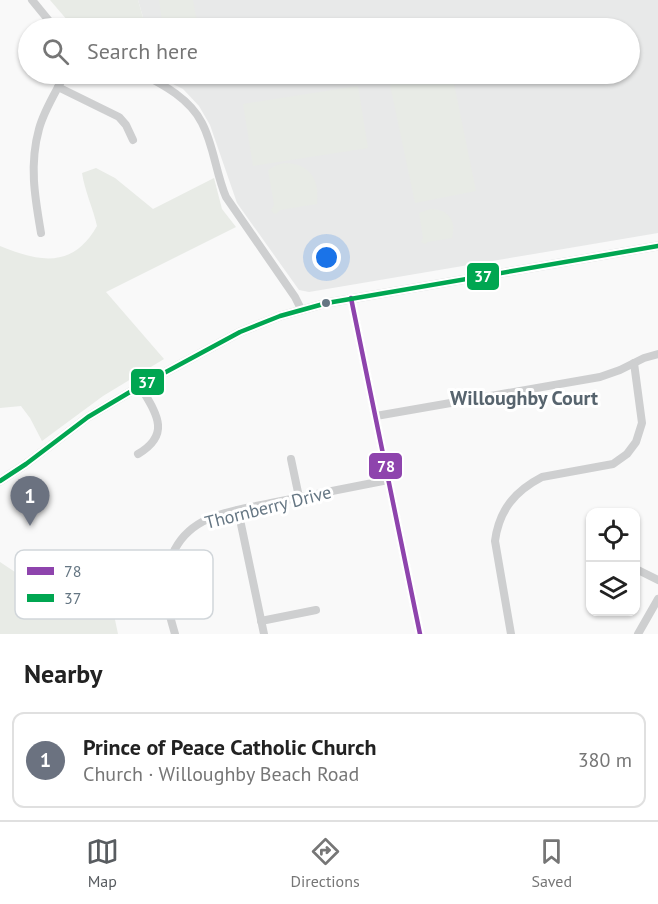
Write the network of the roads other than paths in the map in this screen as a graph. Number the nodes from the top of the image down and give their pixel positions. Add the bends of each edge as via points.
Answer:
1 (32, 0) edge
2 (47, 18) edge
3 (60, 84) edge
4 (162, 84) edge
5 (58, 87) junction
6 (133, 140) dead end
7 (41, 233) dead end
8 (658, 246) edge
9 (351, 298) junction
10 (301, 309) junction
11 (658, 354) edge
12 (634, 363) junction
13 (140, 386) junction
14 (376, 416) junction
15 (138, 454) dead end
16 (291, 459) dead end
17 (388, 480) junction
18 (0, 481) edge
19 (299, 497) junction
20 (238, 510) junction
21 (175, 550) edge
22 (640, 571) edge
23 (658, 580) edge
24 (658, 599) edge
25 (316, 610) dead end
26 (172, 619) edge
27 (261, 621) junction
28 (175, 634) edge
29 (264, 634) edge
30 (420, 634) edge
31 (512, 634) edge
32 (638, 634) edge

1 - 2 street
3 - 5 street
4 - 10 street via 194,110 209,142 226,198
5 - 6 street via 119,117
5 - 7 street via 39,129 35,150 34,194
8 - 9 street
9 - 10 street
9 - 14 street
10 - 13 street via 240,332
11 - 12 street
12 - 14 street via 600,377
12 - 31 street via 642,423 627,454 613,464 542,477 515,495 503,512 495,541
13 - 15 street via 159,425 154,441
13 - 18 street via 88,417
14 - 17 street
16 - 19 street
17 - 19 street, Thornberry Drive
17 - 30 street
19 - 20 street, Thornberry Drive
20 - 21 street, Thornberry Drive via 195,525
20 - 27 street
22 - 23 street
24 - 32 street
25 - 27 street
26 - 28 street, Thornberry Drive
27 - 29 street

